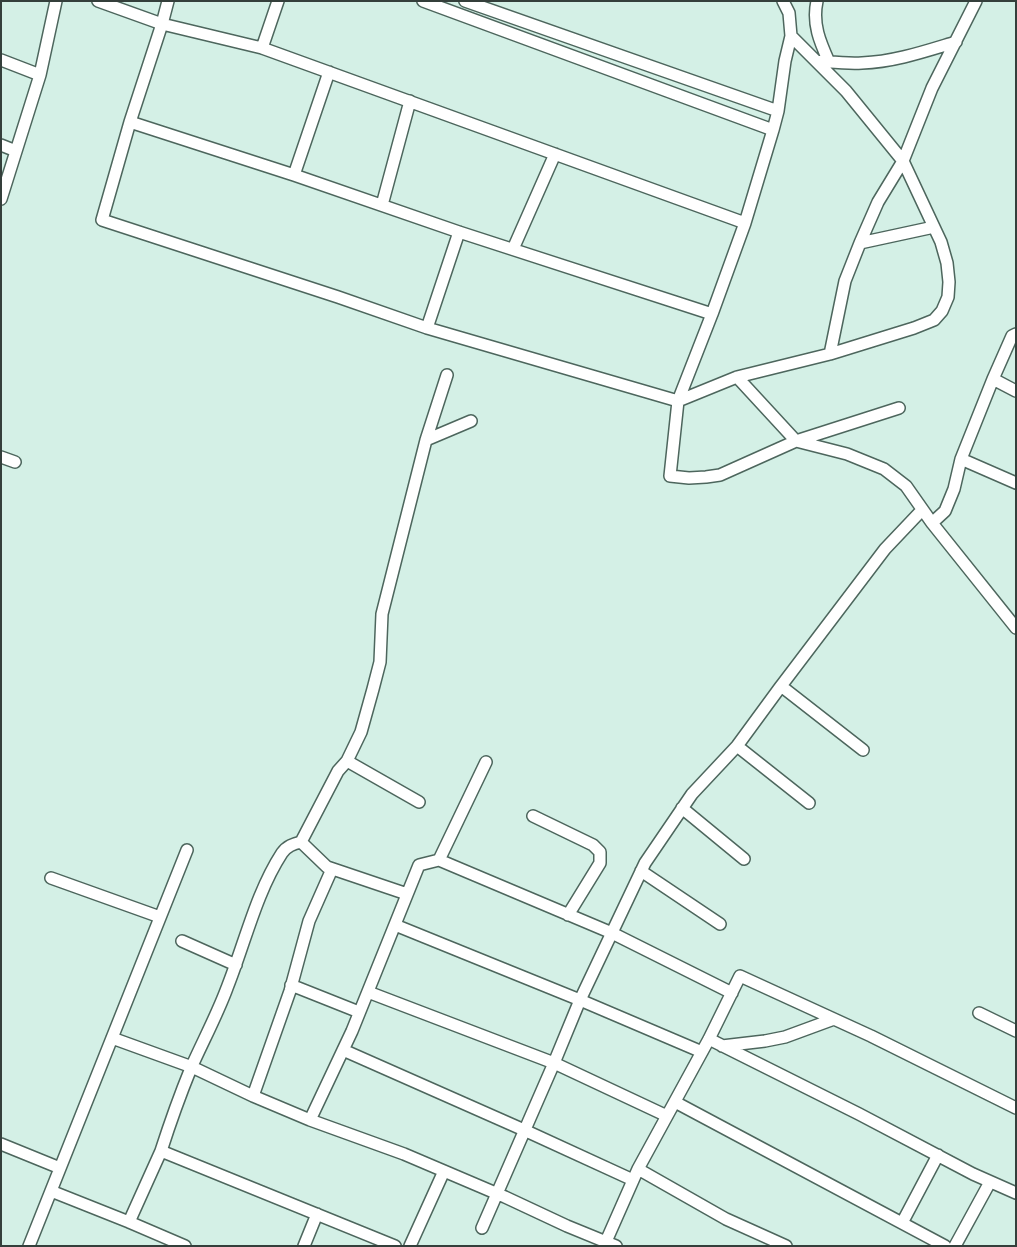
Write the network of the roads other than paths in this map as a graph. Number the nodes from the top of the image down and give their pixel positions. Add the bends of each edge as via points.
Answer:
1 (56, 1) edge
2 (98, 1) edge
3 (168, 1) edge
4 (278, 1) edge
5 (423, 1) edge
6 (465, 1) edge
7 (783, 1) edge
8 (817, 1) edge
9 (976, 1) edge
10 (162, 24) junction
11 (790, 36) junction
12 (956, 42) junction
13 (262, 48) junction
14 (1, 60) edge
15 (816, 61) junction
16 (829, 62) junction
17 (329, 72) junction
18 (40, 75) junction
19 (410, 101) junction
20 (778, 111) junction
21 (130, 122) junction
22 (773, 130) junction
23 (1, 145) edge
24 (16, 151) junction
25 (555, 154) junction
26 (903, 161) junction
27 (294, 175) junction
28 (1, 199) edge
29 (382, 205) junction
30 (745, 222) junction
31 (934, 227) junction
32 (459, 232) junction
33 (860, 243) junction
34 (513, 249) junction
35 (712, 314) junction
36 (427, 328) junction
37 (1016, 334) edge
38 (830, 354) junction
39 (448, 375) dead end
40 (737, 377) junction
41 (993, 379) junction
42 (1016, 391) edge
43 (678, 401) junction
44 (899, 408) dead end
45 (471, 421) dead end
46 (426, 440) junction
47 (796, 441) junction
48 (1, 457) edge
49 (961, 459) junction
50 (15, 462) dead end
51 (1016, 483) edge
52 (922, 510) junction
53 (932, 523) junction
54 (1016, 628) edge
55 (781, 686) junction
56 (737, 746) junction
57 (863, 750) dead end
58 (347, 761) junction
59 (486, 762) dead end
60 (419, 802) dead end
61 (809, 803) dead end
62 (682, 808) junction
63 (533, 816) dead end
64 (301, 842) junction
65 (188, 850) dead end
66 (439, 860) junction
67 (744, 860) dead end
68 (332, 869) junction
69 (641, 872) junction
70 (51, 878) dead end
71 (407, 894) junction
72 (568, 915) junction
73 (160, 917) junction
74 (720, 924) dead end
75 (395, 926) junction
76 (612, 933) junction
77 (182, 941) dead end
78 (236, 964) junction
79 (291, 985) junction
80 (368, 992) junction
81 (732, 993) junction
82 (580, 1000) junction
83 (359, 1012) junction
84 (979, 1013) dead end
85 (834, 1019) junction
86 (1016, 1031) edge
87 (112, 1038) junction
88 (710, 1039) junction
89 (722, 1046) junction
90 (343, 1050) junction
91 (702, 1052) junction
92 (554, 1063) junction
93 (192, 1067) junction
94 (253, 1096) junction
95 (675, 1102) junction
96 (1016, 1108) edge
97 (667, 1116) junction
98 (310, 1120) junction
99 (524, 1130) junction
100 (1, 1144) edge
101 (161, 1151) junction
102 (938, 1155) junction
103 (60, 1168) junction
104 (638, 1169) junction
105 (444, 1171) junction
106 (633, 1180) junction
107 (990, 1182) junction
108 (51, 1191) junction
109 (1016, 1193) edge
110 (497, 1194) junction
111 (317, 1214) junction
112 (129, 1222) junction
113 (902, 1222) junction
114 (482, 1228) dead end
115 (609, 1244) edge
116 (29, 1246) edge
117 (185, 1246) edge
118 (304, 1246) edge
119 (395, 1246) edge
120 (410, 1246) edge
121 (786, 1246) edge
122 (945, 1246) edge
123 (955, 1246) edge

1 - 18 street
2 - 10 street
3 - 10 street
4 - 13 street
5 - 22 street
6 - 20 street
7 - 11 street via 789,13
8 - 16 street via 816,28
9 - 12 street
10 - 13 street
10 - 21 street
11 - 15 street
11 - 20 street
12 - 16 street via 880,62
12 - 26 street via 932,88
13 - 17 street
14 - 18 street
15 - 16 street
15 - 26 street via 846,90
17 - 19 street
17 - 27 street
18 - 24 street
19 - 25 street
19 - 29 street
20 - 22 street
21 - 27 street
21 - 36 street via 102,220
22 - 30 street
23 - 24 street
24 - 28 street
25 - 30 street
25 - 34 street
26 - 31 street
26 - 33 street via 878,202
27 - 29 street
29 - 32 street
30 - 35 street
31 - 33 street
31 - 38 street via 947,263 949,282 948,297 942,311 934,320 914,328
32 - 34 street
32 - 36 street
33 - 38 street via 845,282
34 - 35 street
35 - 43 street
36 - 43 street
37 - 41 street via 1012,336
38 - 40 street
39 - 46 street
40 - 43 street
40 - 47 street
41 - 42 street
41 - 49 street
43 - 47 street via 670,476 689,478 720,474
44 - 47 street
45 - 46 street
46 - 58 street via 382,614 380,662 360,732
47 - 52 street via 847,454 884,469 906,486
48 - 50 street
49 - 51 street
49 - 53 street via 945,511
52 - 53 street
52 - 55 street via 886,549
53 - 54 street
55 - 56 street
55 - 57 street
56 - 61 street
56 - 62 street
58 - 60 street
58 - 64 street via 338,771
59 - 66 street
62 - 67 street
62 - 69 street
63 - 72 street via 593,844 600,852 600,863
64 - 68 street
64 - 78 street via 291,845 278,860
65 - 73 street
66 - 71 street via 419,865
66 - 72 street
68 - 71 street
68 - 79 street via 309,921
69 - 74 street
69 - 76 street
70 - 73 street
71 - 75 street
72 - 76 street
73 - 87 street
75 - 80 street
75 - 82 street
76 - 81 street
76 - 82 street
77 - 78 street
78 - 93 street
79 - 83 street
79 - 94 street
80 - 83 street
80 - 92 street
81 - 85 street via 740,976
81 - 88 street
82 - 91 street
82 - 92 street
83 - 90 street
84 - 86 street
85 - 89 street via 785,1037
85 - 96 street
87 - 93 street
87 - 103 street
88 - 89 street
88 - 91 street
89 - 102 street
90 - 98 street
90 - 99 street
91 - 95 street
92 - 97 street
92 - 99 street
93 - 94 street
93 - 101 street
94 - 98 street
95 - 97 street
95 - 113 street
97 - 104 street
98 - 105 street
99 - 106 street
99 - 110 street
100 - 103 street
101 - 111 street
101 - 112 street
102 - 107 street
102 - 113 street
103 - 108 street
104 - 106 street
104 - 121 street via 726,1219
105 - 110 street
105 - 120 street
106 - 115 street
107 - 109 street
107 - 123 street
108 - 112 street
108 - 116 street
110 - 114 street
110 - 115 street
111 - 118 street
111 - 119 street
112 - 117 street
113 - 122 street

